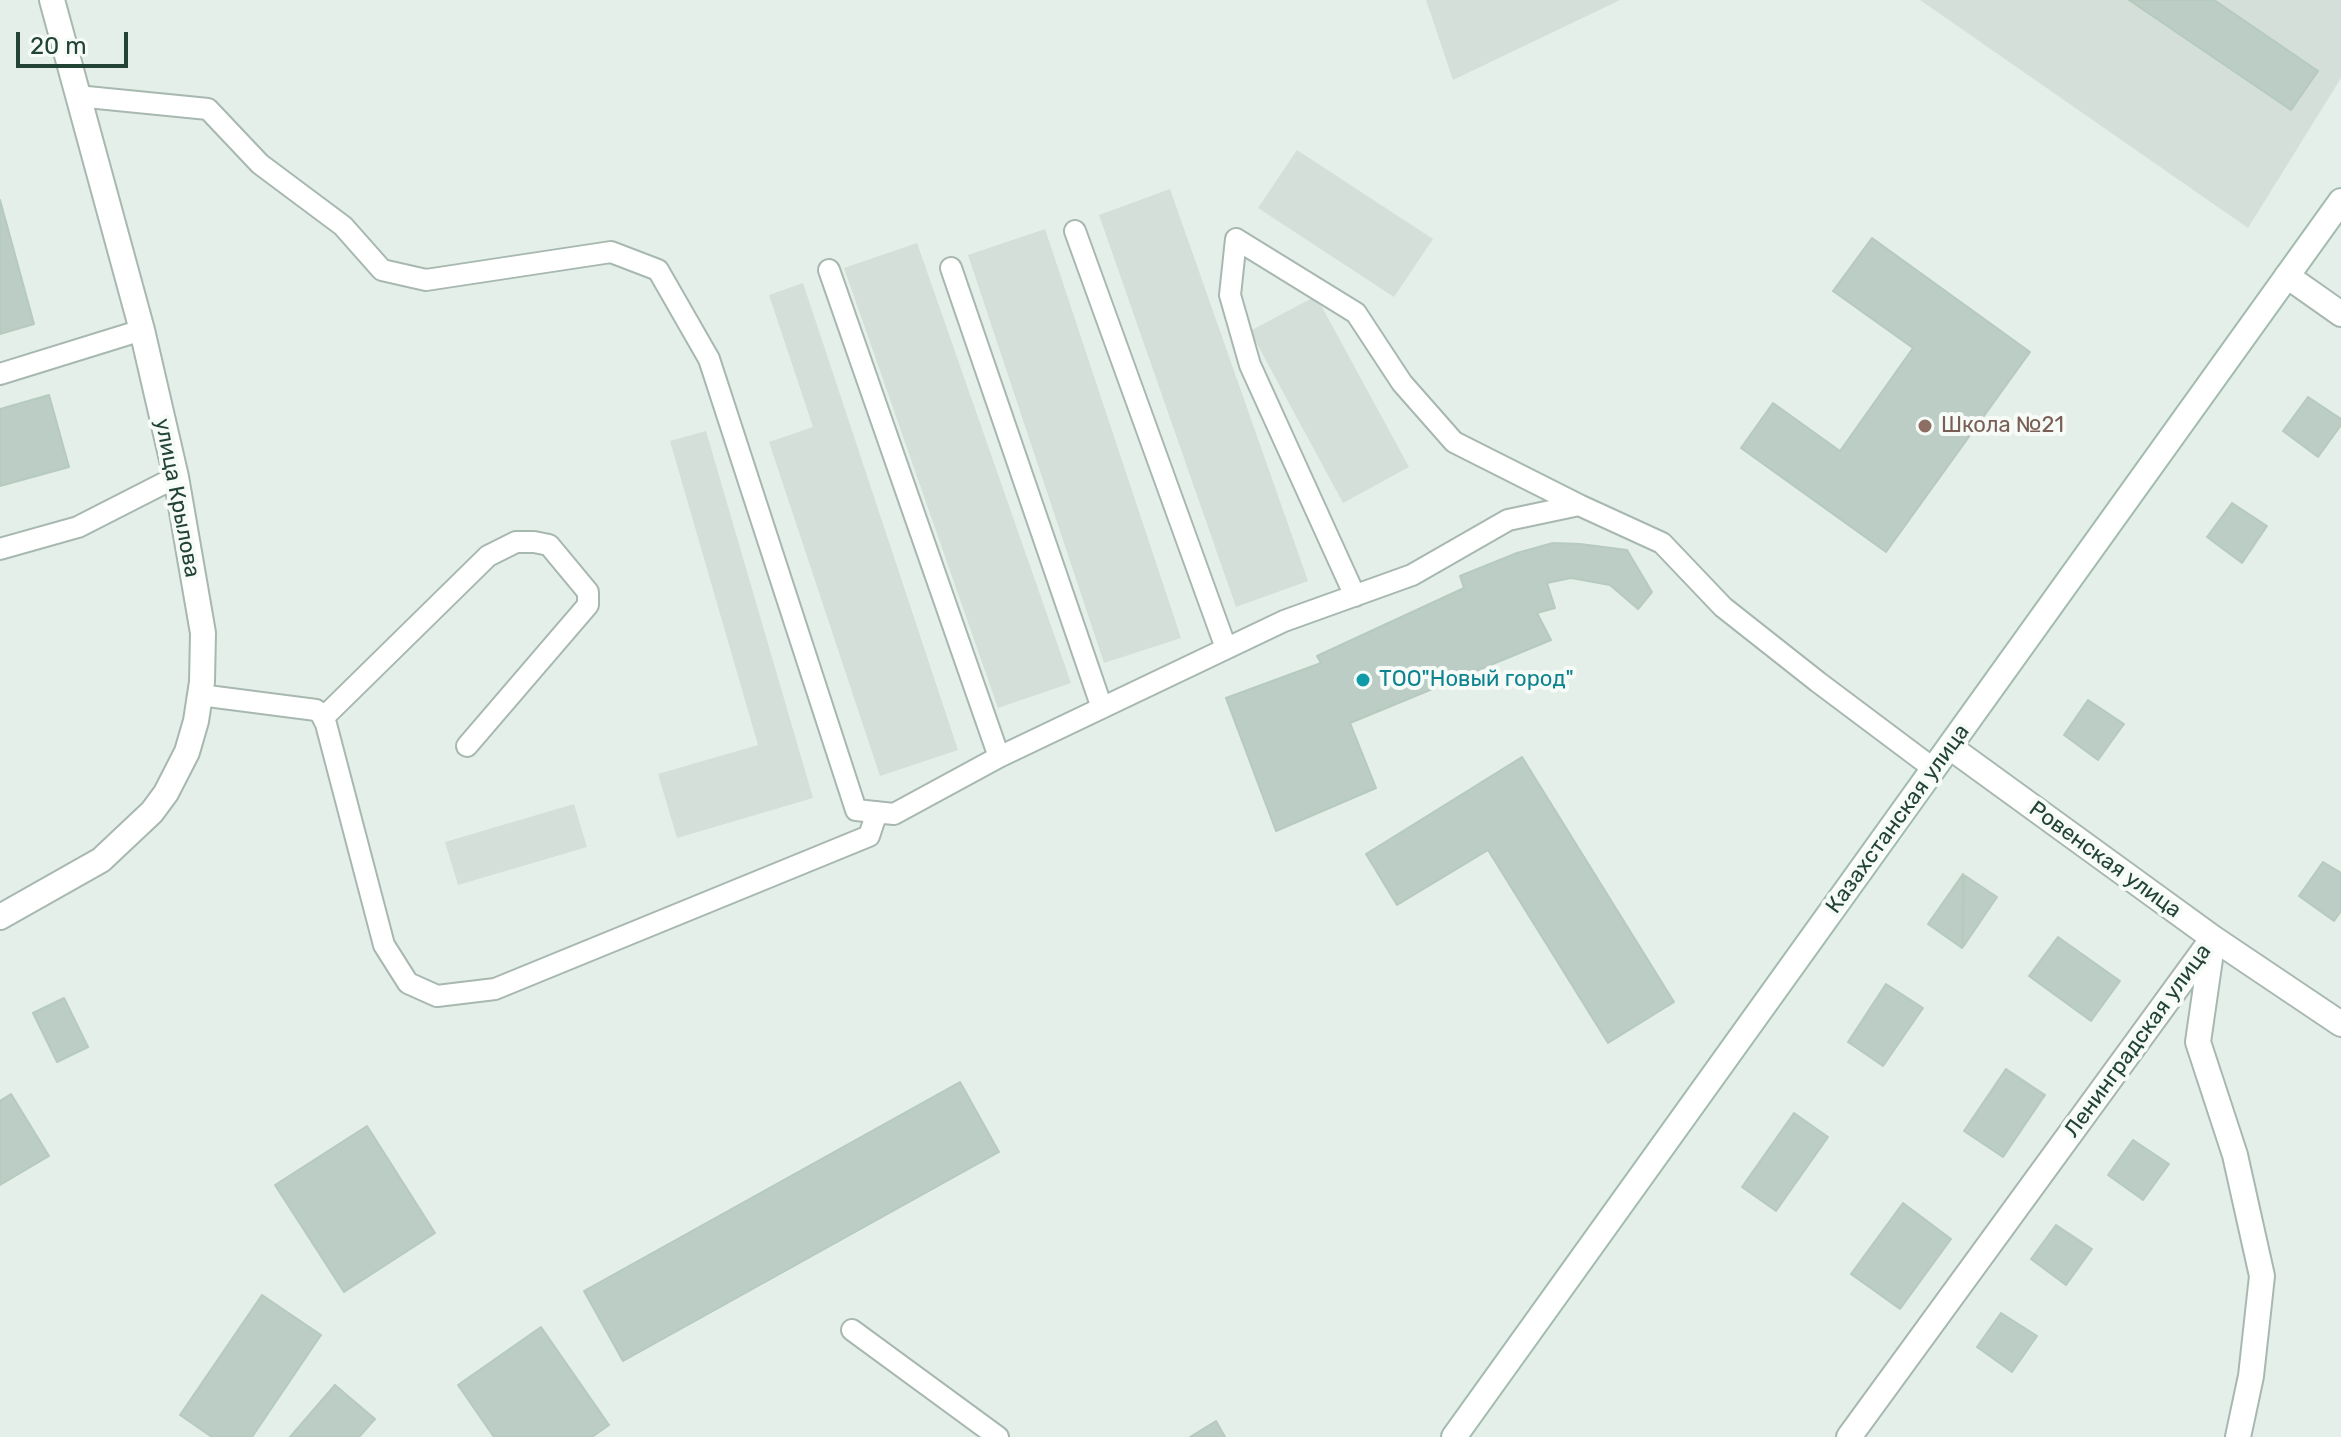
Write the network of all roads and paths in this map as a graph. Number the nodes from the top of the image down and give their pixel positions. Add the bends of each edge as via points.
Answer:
1 (52, 0) edge
2 (77, 96) junction
3 (2341, 201) edge
4 (1075, 231) dead end
5 (951, 268) dead end
6 (829, 270) dead end
7 (2287, 276) junction
8 (2341, 314) edge
9 (142, 330) junction
10 (0, 374) edge
11 (176, 477) junction
12 (1579, 505) junction
13 (0, 549) edge
14 (1355, 596) junction
15 (1226, 648) junction
16 (200, 695) junction
17 (1102, 708) junction
18 (323, 718) junction
19 (467, 746) dead end
20 (1950, 747) junction
21 (999, 757) junction
22 (1934, 769) junction
23 (877, 812) junction
24 (0, 917) edge
25 (2213, 938) junction
26 (2341, 1024) edge
27 (852, 1330) dead end
28 (998, 1437) edge
29 (1454, 1437) edge
30 (1849, 1437) edge
31 (2238, 1437) edge

1 - 2 street, улица Крылова
2 - 9 street, улица Крылова
2 - 23 lane via 208,109 260,164 343,226 382,270 426,280 611,252 658,270 709,359 856,810
3 - 7 street, Казахстанская улица
4 - 15 lane
5 - 17 lane
6 - 21 lane
7 - 8 street
7 - 20 street, Казахстанская улица
9 - 10 lane
9 - 11 street, улица Крылова
11 - 13 lane via 78,527
11 - 16 street, улица Крылова via 203,633
12 - 14 lane via 1508,520 1412,575
12 - 14 lane via 1454,442 1402,383 1356,313 1236,239 1230,295 1250,365
12 - 22 lane via 1662,543 1723,607
14 - 15 lane
15 - 17 lane
16 - 18 lane via 316,710
16 - 24 street, улица Крылова via 187,752 152,812 101,860
17 - 21 lane
18 - 19 lane via 488,556 516,542 549,545 588,592 588,605
18 - 23 lane via 384,945 408,983 437,996 495,989 869,836
20 - 22 street, Казахстанская улица
20 - 25 street, Ровенская улица
21 - 23 lane via 894,814
22 - 29 street, Казахстанская улица
25 - 26 street, Ровенская улица
25 - 30 street, Ленинградская улица
25 - 31 street, Ленинградская улица via 2198,1042 2235,1155 2262,1276
27 - 28 lane

